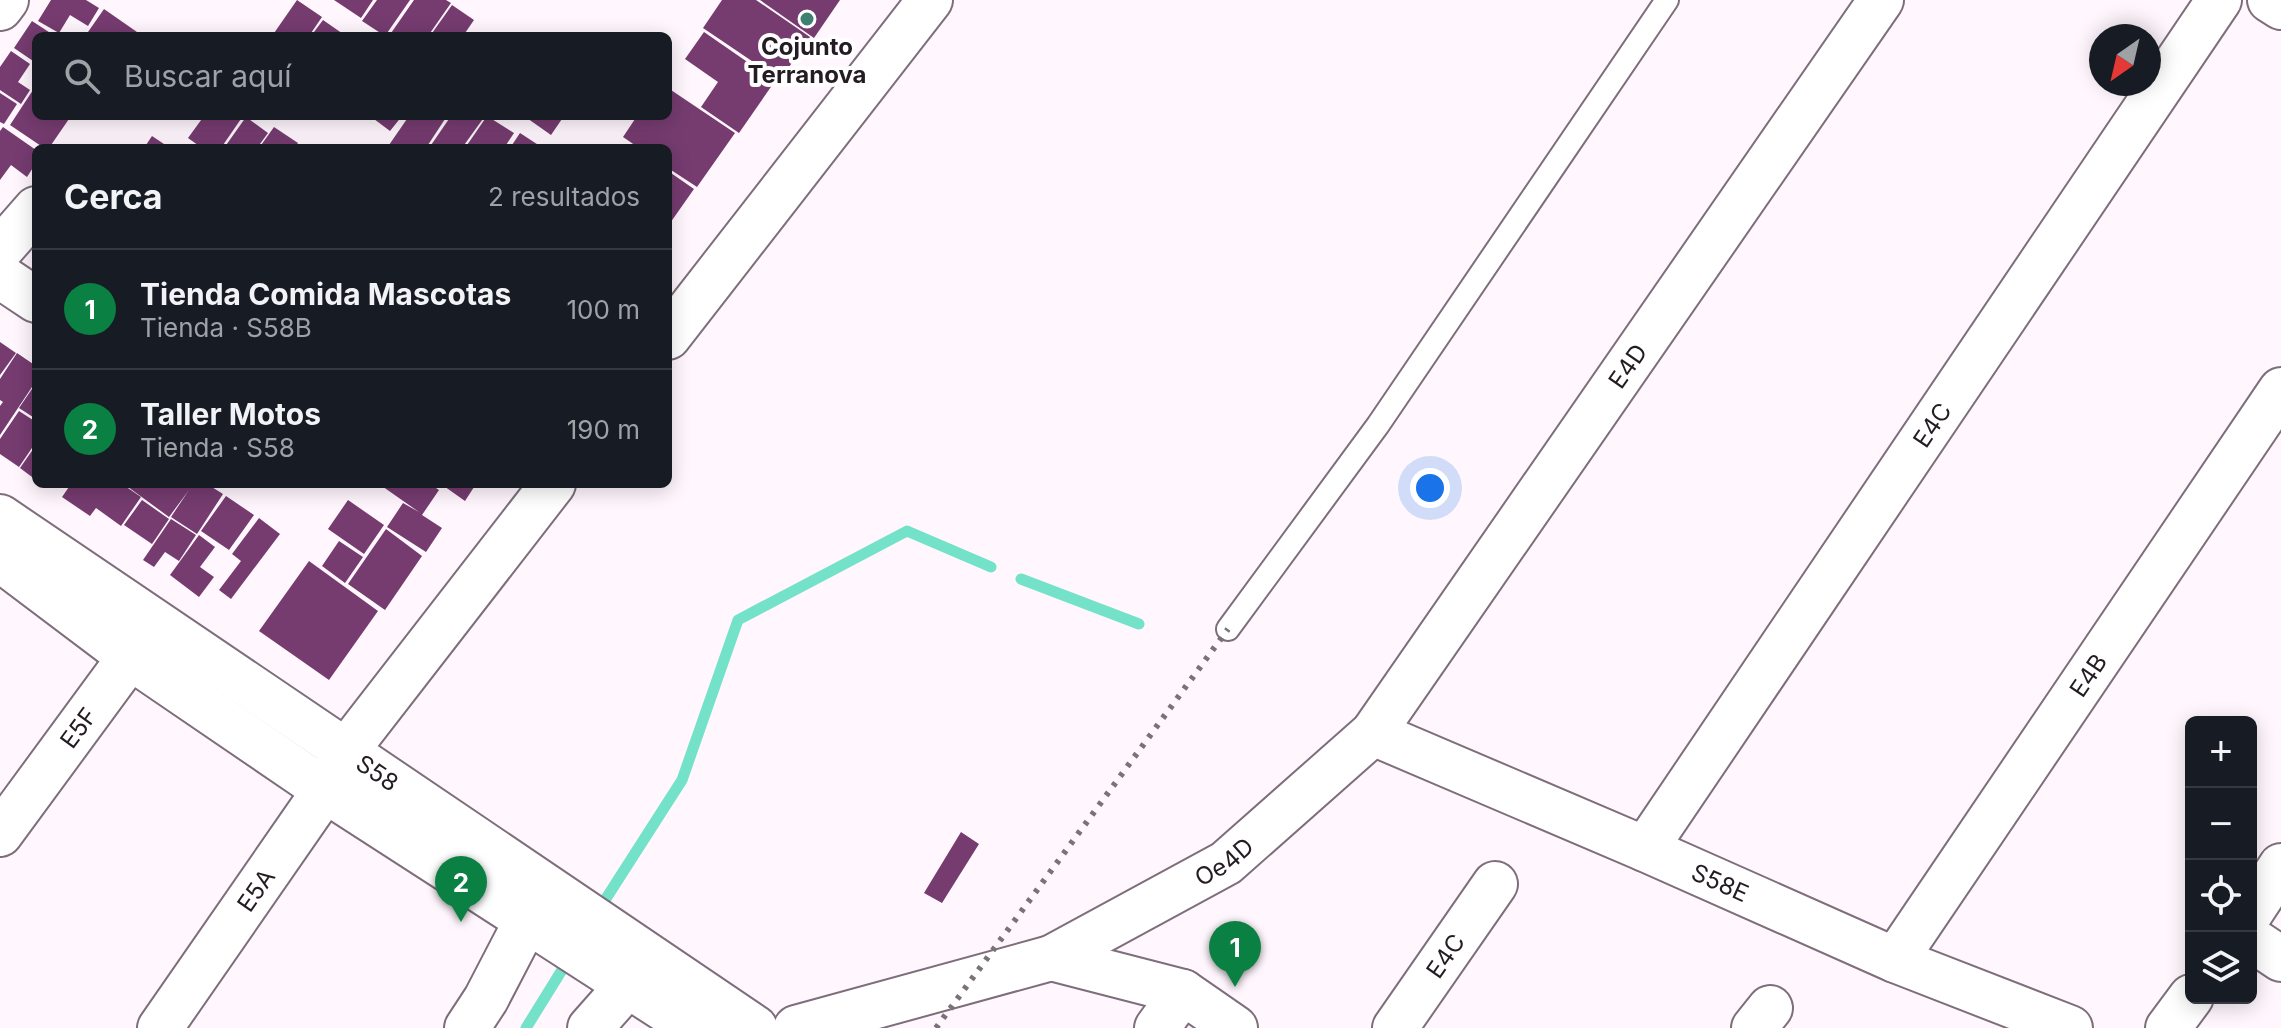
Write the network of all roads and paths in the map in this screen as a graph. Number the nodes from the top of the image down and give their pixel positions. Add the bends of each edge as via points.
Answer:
1 (6, 0) edge
2 (930, 0) edge
3 (1667, 0) edge
4 (1881, 0) edge
5 (2219, 0) edge
6 (2270, 0) edge
7 (2281, 7) edge
8 (0, 8) edge
9 (32, 214) edge
10 (0, 250) edge
11 (0, 276) edge
12 (32, 297) edge
13 (672, 332) edge
14 (2281, 390) edge
15 (550, 488) edge
16 (0, 517) edge
17 (0, 559) edge
18 (151, 619) junction
19 (1228, 629) dead end
20 (130, 657) junction
21 (1373, 733) junction
22 (346, 751) junction
23 (325, 790) junction
24 (0, 834) edge
25 (1645, 849) junction
26 (2281, 866) edge
27 (1495, 884) dead end
28 (2257, 903) edge
29 (527, 920) junction
30 (2257, 943) edge
31 (1051, 958) junction
32 (2281, 959) edge
33 (1895, 960) junction
34 (628, 985) junction
35 (1183, 992) junction
36 (2186, 1004) edge
37 (160, 1028) edge
38 (467, 1028) edge
39 (590, 1028) edge
40 (694, 1028) edge
41 (755, 1028) edge
42 (796, 1028) edge
43 (1157, 1028) edge
44 (1235, 1028) edge
45 (1395, 1028) edge
46 (2070, 1028) edge
47 (2168, 1028) edge

1 - 8 street
2 - 13 street
3 - 19 lane via 1378,425
4 - 21 street, E4D
5 - 25 street, E4C
6 - 7 street
9 - 10 street
11 - 12 street
14 - 33 street, E4B
15 - 22 street, E5A
16 - 18 street, S58
17 - 20 street, S58
18 - 20 street, E5F
18 - 22 street, S58
20 - 23 street, S58
20 - 24 street, E5F
21 - 25 street, S58E
21 - 31 street, Oe4D via 1226,863
22 - 23 street, E5A
22 - 41 street, S58
23 - 29 street, S58
23 - 37 street, E5A
25 - 33 street, S58E
26 - 28 street
27 - 45 street, E4C
29 - 34 street, S58
29 - 38 street
30 - 32 street
31 - 35 street
31 - 42 street, Oe4D
33 - 46 street, S58E
34 - 39 street
34 - 40 street, S58
35 - 43 street
35 - 44 street
36 - 47 street

